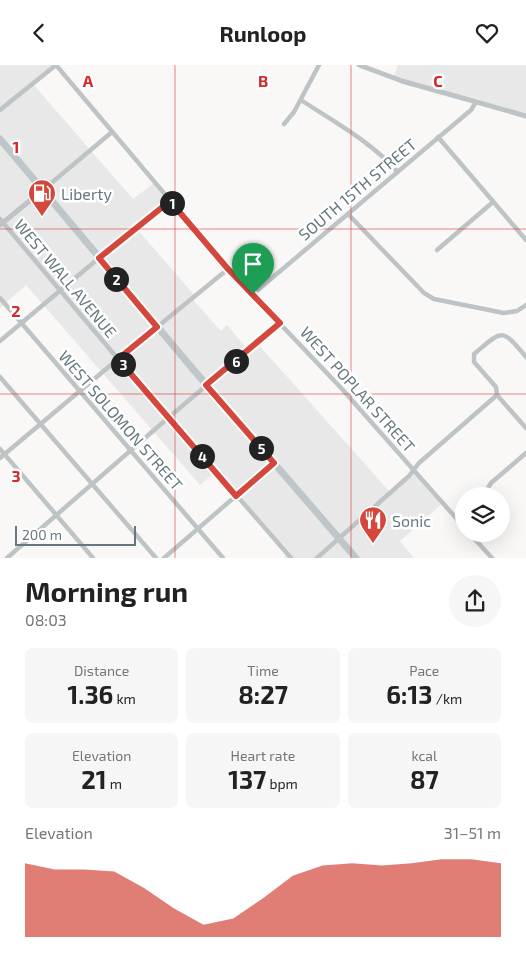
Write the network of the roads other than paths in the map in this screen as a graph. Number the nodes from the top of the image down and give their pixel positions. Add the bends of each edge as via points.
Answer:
1 (56, 65) edge
2 (319, 65) edge
3 (360, 65) edge
4 (301, 100) junction
5 (476, 102) junction
6 (0, 110) edge
7 (526, 116) edge
8 (284, 124) dead end
9 (112, 132) junction
10 (438, 137) junction
11 (0, 139) edge
12 (398, 171) junction
13 (43, 190) junction
14 (170, 201) junction
15 (493, 202) junction
16 (348, 213) junction
17 (1, 223) edge
18 (525, 237) edge
19 (437, 250) dead end
20 (99, 258) junction
21 (228, 269) junction
22 (60, 291) junction
23 (253, 294) junction
24 (0, 298) edge
25 (526, 305) edge
26 (21, 323) junction
27 (280, 323) junction
28 (157, 327) junction
29 (0, 341) edge
30 (526, 357) edge
31 (118, 359) junction
32 (0, 377) edge
33 (206, 385) junction
34 (79, 391) junction
35 (498, 395) junction
36 (168, 418) junction
37 (41, 424) junction
38 (526, 428) edge
39 (0, 449) edge
40 (130, 451) junction
41 (526, 453) edge
42 (5, 454) junction
43 (0, 458) edge
44 (274, 463) junction
45 (414, 469) junction
46 (92, 484) junction
47 (489, 487) edge
48 (236, 496) junction
49 (57, 515) junction
50 (455, 516) edge
51 (198, 529) junction
52 (339, 538) junction
53 (477, 542) edge
54 (8, 558) edge
55 (94, 558) edge
56 (156, 558) edge
57 (164, 558) edge
58 (223, 558) edge
59 (291, 558) edge
60 (317, 558) edge
61 (356, 558) edge
62 (492, 558) edge

1 - 6 street
1 - 9 street, WEST POPLAR STREET
2 - 4 street
3 - 5 street
4 - 8 street
4 - 12 street via 364,141
5 - 7 street
5 - 10 street, SOUTH 15TH STREET
9 - 13 street
9 - 14 street, WEST POPLAR STREET
10 - 12 street, SOUTH 15TH STREET
10 - 15 street
11 - 13 main road
12 - 16 street, SOUTH 15TH STREET
13 - 17 street
13 - 20 main road
14 - 20 street
14 - 21 street, WEST POPLAR STREET
15 - 18 street
15 - 19 street
16 - 23 street, SOUTH 15TH STREET
16 - 25 street via 424,293 434,299 504,313 517,311
17 - 22 street, WEST WALL AVENUE
20 - 22 street
20 - 28 main road
21 - 23 street, WEST POPLAR STREET
21 - 28 street
22 - 26 street
22 - 31 street, WEST WALL AVENUE
23 - 27 street, WEST POPLAR STREET
24 - 26 street, WEST SOLOMON STREET
26 - 29 street
26 - 34 street, WEST SOLOMON STREET
27 - 33 street
27 - 45 street, WEST POPLAR STREET
28 - 31 street
28 - 33 main road
30 - 35 street via 503,334 497,335 474,354 474,362 496,387
31 - 34 street
31 - 36 street, WEST WALL AVENUE
32 - 37 street
33 - 36 street
33 - 44 main road
34 - 37 street
34 - 40 street, WEST SOLOMON STREET
35 - 38 street
35 - 45 street
36 - 40 street
36 - 48 street, WEST WALL AVENUE
37 - 42 street
37 - 46 street
39 - 42 street
40 - 46 street
40 - 51 street, WEST SOLOMON STREET
41 - 47 street
42 - 43 street
42 - 49 street
44 - 48 street
44 - 52 main road
45 - 50 street, WEST POPLAR STREET
45 - 52 street
46 - 49 street
46 - 56 street
48 - 51 street
48 - 59 street, WEST WALL AVENUE
49 - 54 street
49 - 55 street
51 - 57 street
51 - 58 street, WEST SOLOMON STREET
52 - 60 street
52 - 61 main road
53 - 62 street

